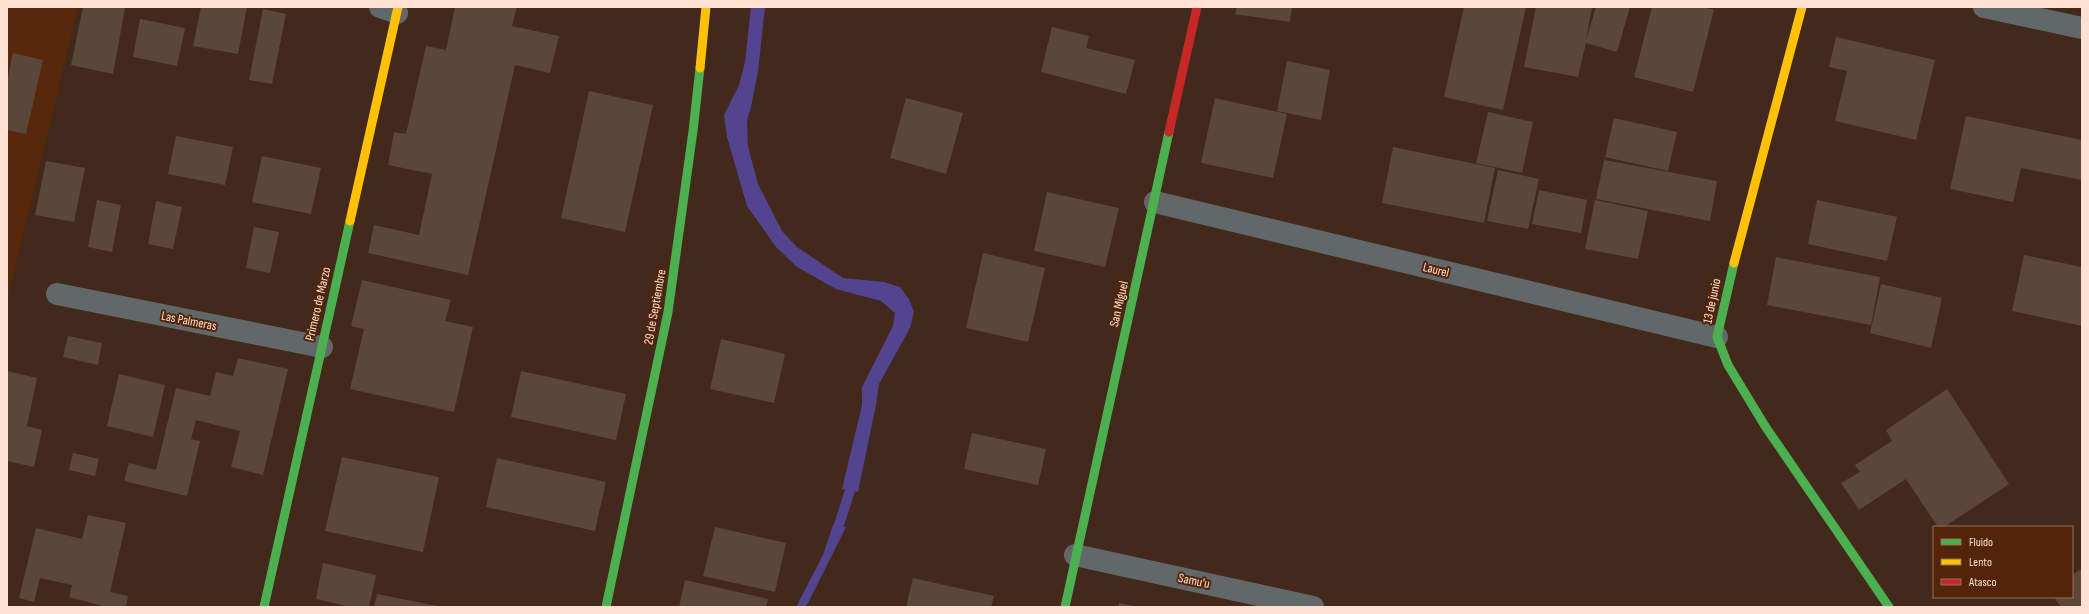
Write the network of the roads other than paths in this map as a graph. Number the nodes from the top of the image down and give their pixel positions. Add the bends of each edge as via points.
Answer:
1 (706, 7) edge
2 (1197, 7) edge
3 (1802, 7) edge
4 (1984, 7) edge
5 (392, 9) edge
6 (2082, 28) edge
7 (1155, 202) junction
8 (57, 294) dead end
9 (1717, 337) junction
10 (322, 347) junction
11 (1076, 555) junction
12 (264, 607) edge
13 (606, 607) edge
14 (1065, 607) edge
15 (1313, 607) edge
16 (1889, 607) edge

1 - 13 street, 29 de Septiembre via 693,131 668,312
2 - 7 street, San Miguel
3 - 9 street, 13 de junio via 1740,235
4 - 6 street
5 - 10 street, Primero de Marzo
7 - 9 street, Laurel
7 - 11 street, San Miguel
8 - 10 street, Las Palmeras
9 - 16 street, 13 de junio via 1728,365 1765,426
10 - 12 street, Primero de Marzo
11 - 14 street, San Miguel
11 - 15 street, Samu'u

